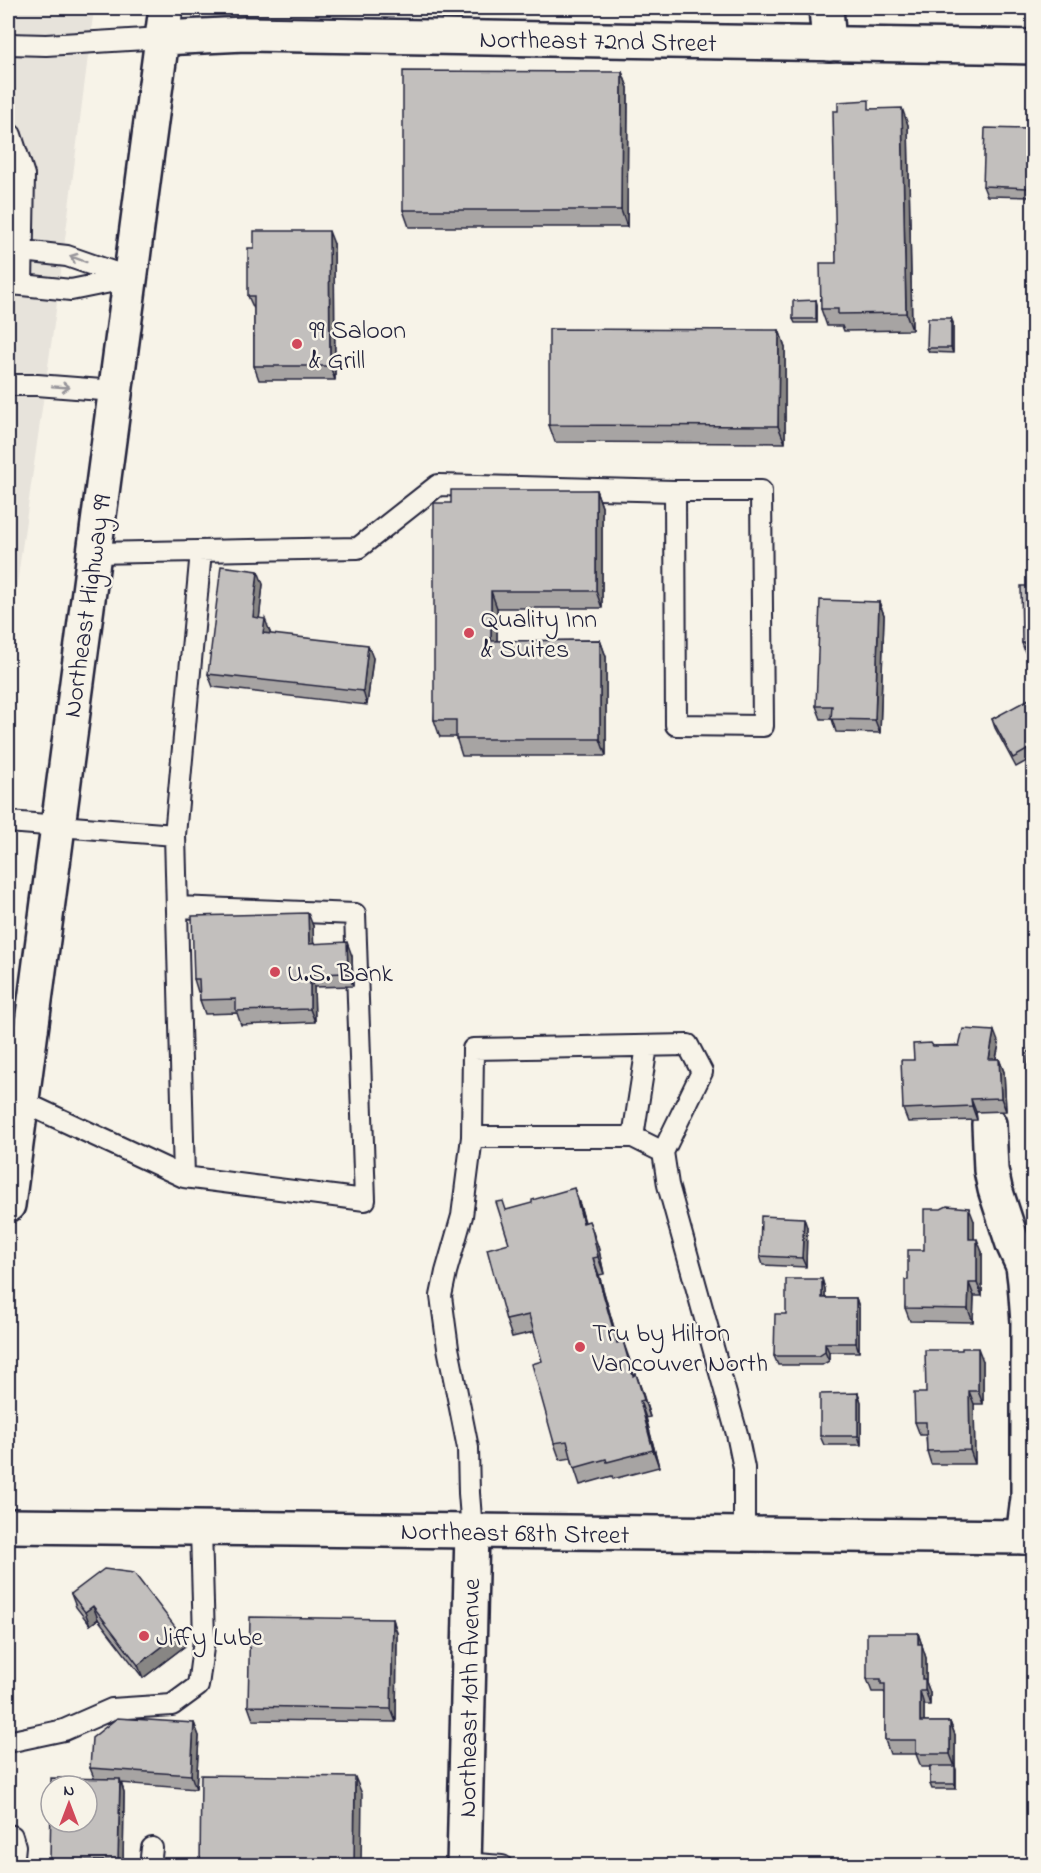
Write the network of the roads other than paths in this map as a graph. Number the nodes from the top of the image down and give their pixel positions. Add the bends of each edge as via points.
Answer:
1 (826, 8) edge
2 (164, 23) edge
3 (8, 44) edge
4 (829, 44) junction
5 (1034, 48) edge
6 (8, 135) edge
7 (23, 251) junction
8 (130, 278) junction
9 (12, 281) edge
10 (8, 385) edge
11 (115, 391) junction
12 (675, 491) junction
13 (201, 551) junction
14 (94, 553) junction
15 (8, 822) edge
16 (57, 827) junction
17 (175, 835) junction
18 (177, 907) junction
19 (647, 1046) junction
20 (14, 1100) edge
21 (989, 1124) dead end
22 (472, 1137) junction
23 (633, 1137) junction
24 (663, 1152) junction
25 (184, 1178) junction
26 (8, 1205) edge
27 (8, 1526) edge
28 (201, 1529) junction
29 (472, 1531) junction
30 (744, 1534) junction
31 (1028, 1537) edge
32 (8, 1742) edge
33 (10, 1836) edge
34 (464, 1864) edge
35 (13, 1866) edge
36 (501, 1866) edge

1 - 4 street
2 - 3 lane via 46,45
2 - 4 street, Northeast 72nd Street via 245,34
2 - 8 street, Northeast Highway 99
4 - 5 street, Northeast 72nd Street
6 - 7 lane via 24,175
8 -> 7 lane via 68,256
7 - 9 lane
8 - 9 lane via 71,290
8 - 11 street, Northeast Highway 99
10 -> 11 lane
11 - 14 street, Northeast Highway 99
12 - 12 lane via 761,491 763,726 676,725
12 - 13 lane via 438,484 358,548
13 - 14 lane
13 - 17 lane
14 - 16 street, Northeast Highway 99
15 - 16 lane
16 - 17 lane
16 - 20 street, Northeast Highway 99
17 - 18 lane
18 - 25 lane
18 - 25 lane via 355,914 365,1200
19 - 22 lane via 473,1049
19 - 23 lane
19 - 24 lane via 688,1045 702,1072
20 - 25 lane
20 - 26 street, Northeast Highway 99
21 - 31 street, Northeast 68th Street via 995,1189 1023,1266 1025,1282
22 - 23 lane
22 - 29 lane via 462,1216 441,1296 468,1448
23 - 24 lane
24 - 30 lane via 668,1185 744,1467
27 - 28 street, Northeast 68th Street
28 - 29 street, Northeast 68th Street
28 - 32 lane via 204,1640 198,1686 172,1705 112,1709 64,1730
29 - 30 street, Northeast 68th Street
29 - 34 street, Northeast 10th Avenue
30 - 31 street, Northeast 68th Street
33 - 35 lane via 15,1846
34 - 36 lane

